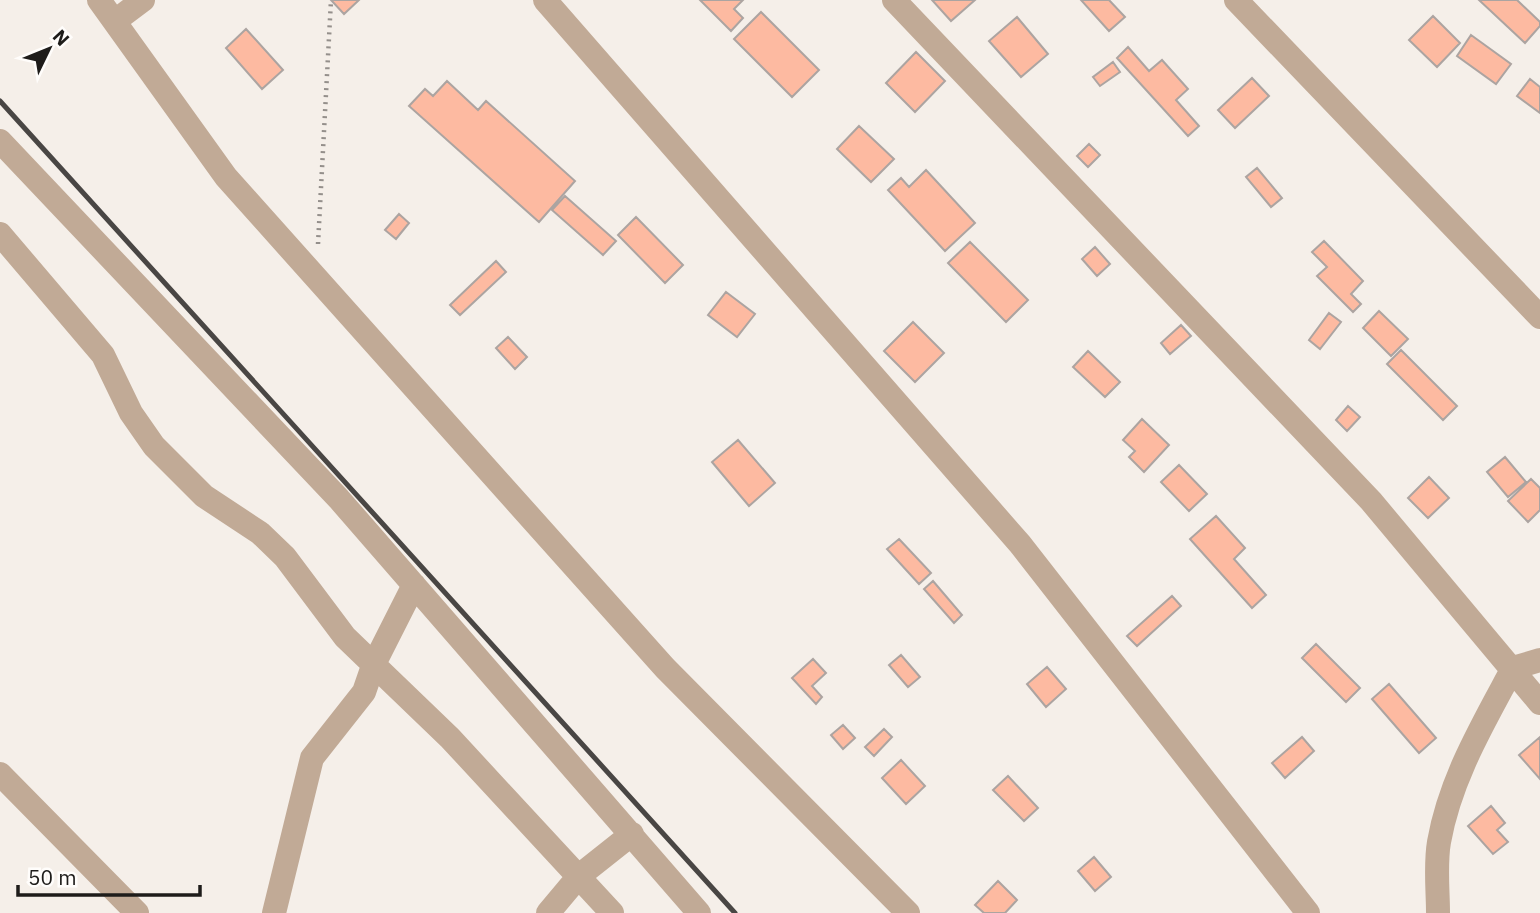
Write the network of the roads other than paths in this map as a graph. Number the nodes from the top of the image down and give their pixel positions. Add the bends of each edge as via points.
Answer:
1 (99, 0) edge
2 (143, 0) edge
3 (545, 0) edge
4 (894, 0) edge
5 (1236, 0) edge
6 (115, 21) junction
7 (0, 141) edge
8 (0, 234) edge
9 (1540, 317) edge
10 (414, 585) junction
11 (1540, 660) edge
12 (373, 666) junction
13 (1513, 668) junction
14 (1540, 703) edge
15 (0, 774) edge
16 (632, 834) junction
17 (579, 876) junction
18 (137, 913) edge
19 (274, 913) edge
20 (548, 913) edge
21 (612, 913) edge
22 (699, 913) edge
23 (908, 913) edge
24 (1308, 913) edge
25 (1438, 913) edge

1 - 6 street
2 - 6 street
3 - 24 street via 1020,544
4 - 13 street via 1371,501
5 - 9 street
6 - 23 street via 226,177 316,279 665,668
7 - 10 street via 290,445
8 - 12 street via 103,355 131,413 154,446 204,496 260,533 285,557 345,637
10 - 12 street
10 - 16 street
11 - 13 street
12 - 17 street via 450,738
12 - 19 street via 364,692 313,758
13 - 14 street
13 - 25 street via 1448,799 1438,845
15 - 18 street
16 - 17 street
16 - 22 street
17 - 20 street
17 - 21 street

